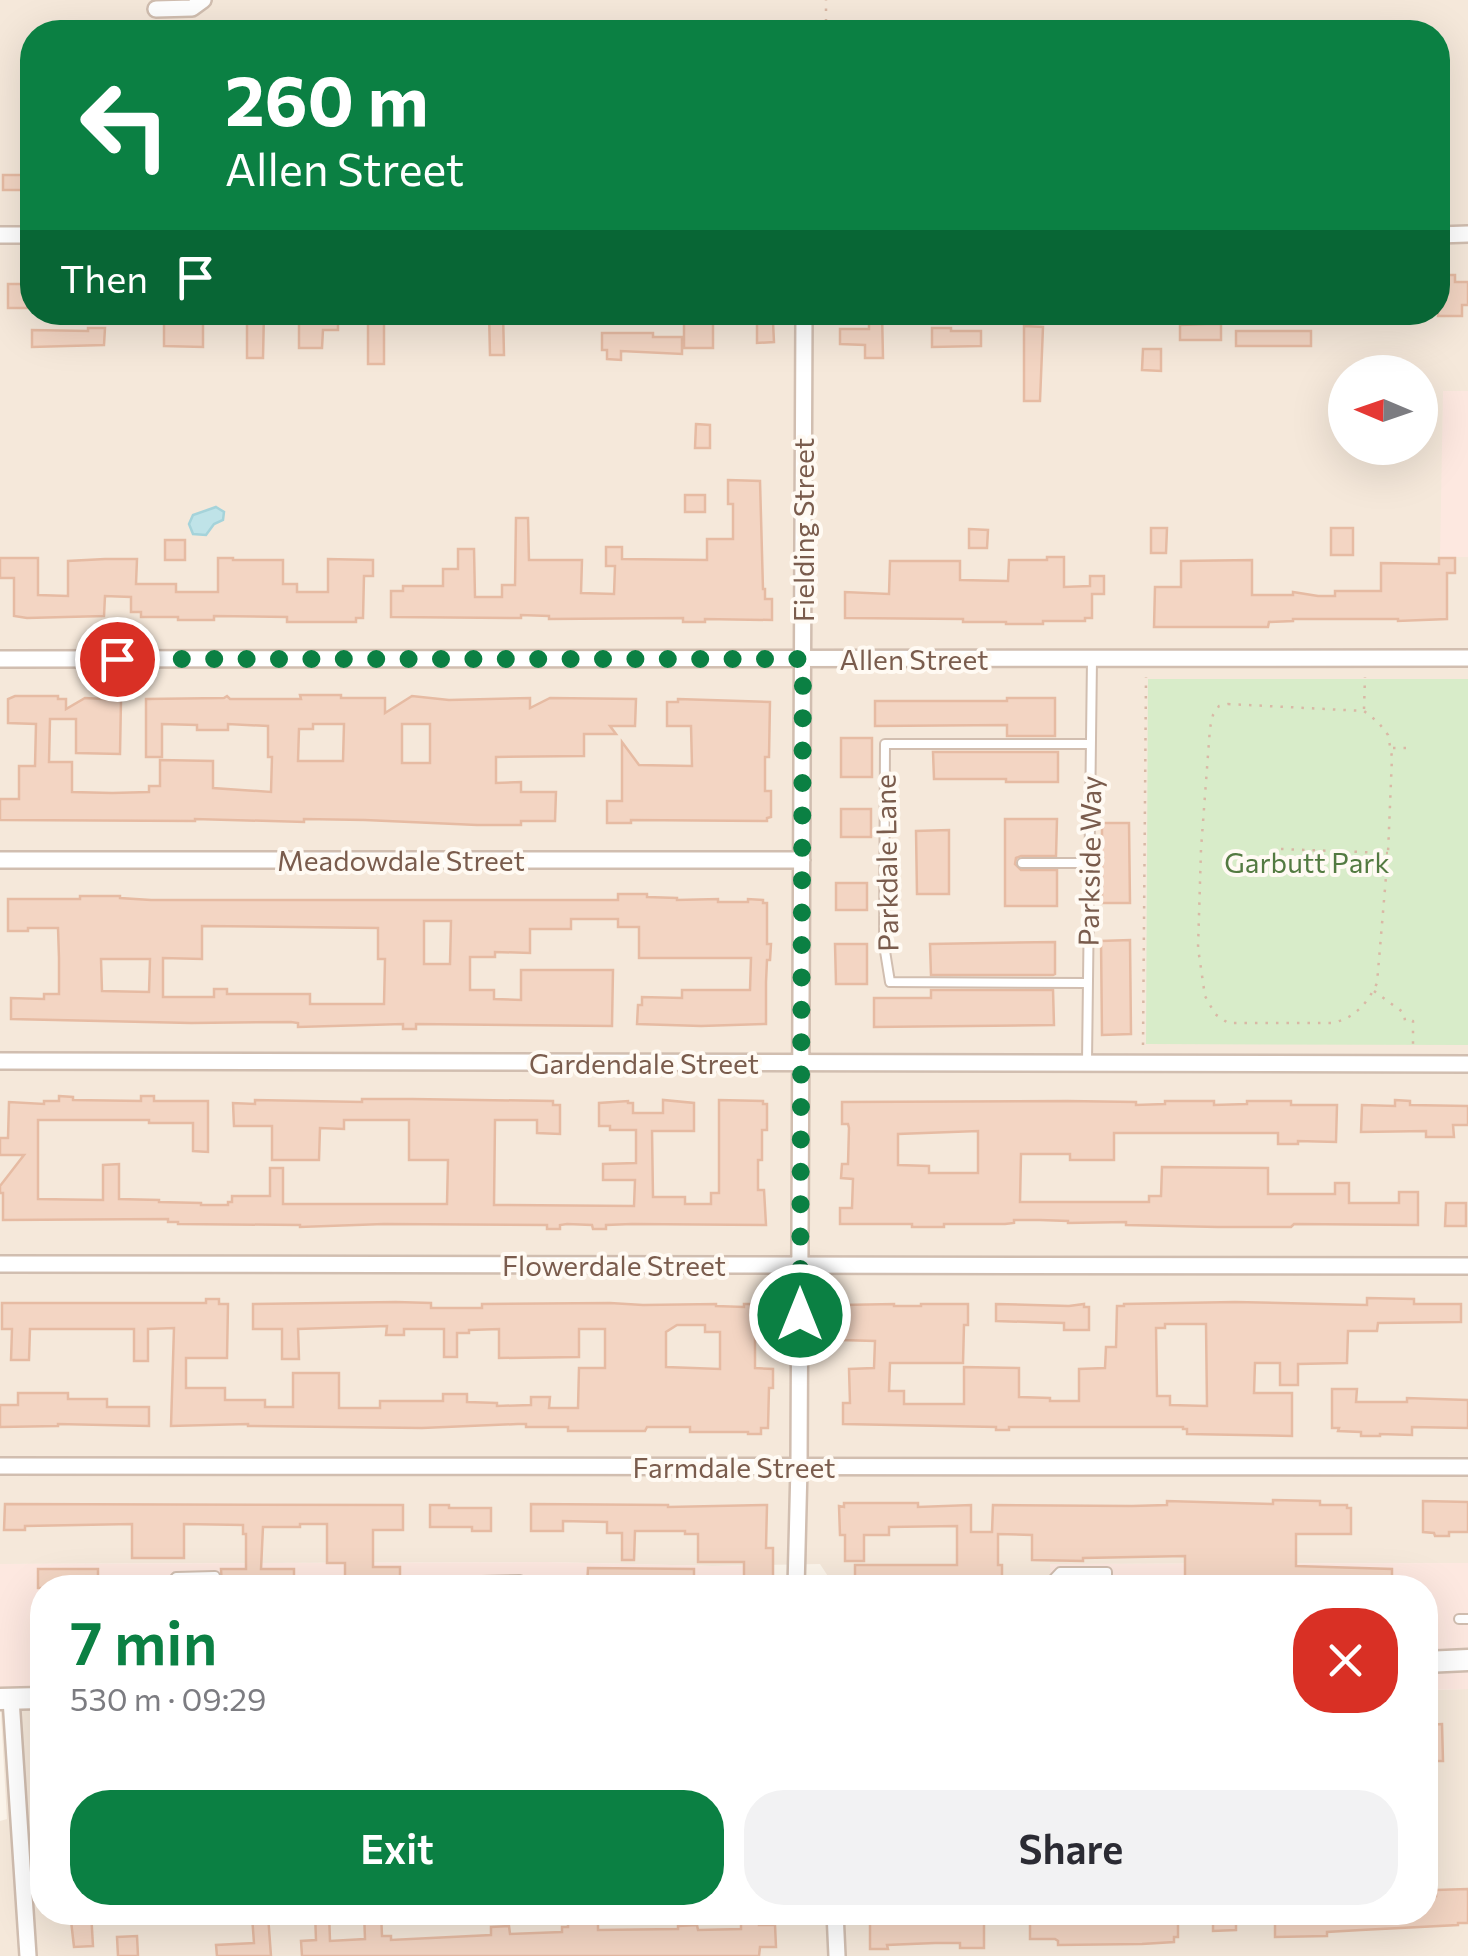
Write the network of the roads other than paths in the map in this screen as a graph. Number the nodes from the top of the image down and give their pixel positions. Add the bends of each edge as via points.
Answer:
1 (202, 1) edge
2 (156, 10) dead end
3 (804, 325) edge
4 (1468, 658) edge
5 (0, 659) edge
6 (803, 659) junction
7 (1092, 659) junction
8 (1090, 744) junction
9 (0, 860) edge
10 (802, 860) junction
11 (1022, 862) dead end
12 (1089, 863) junction
13 (1088, 983) junction
14 (0, 1061) edge
15 (1087, 1062) junction
16 (800, 1063) junction
17 (1468, 1064) edge
18 (0, 1264) edge
19 (800, 1265) junction
20 (1468, 1266) edge
21 (0, 1466) edge
22 (799, 1467) junction
23 (1468, 1467) edge
24 (796, 1575) edge
25 (1057, 1575) edge
26 (1107, 1575) edge
27 (1468, 1660) edge
28 (1438, 1661) edge
29 (6, 1699) edge
30 (836, 1925) edge
31 (28, 1956) edge
32 (837, 1956) edge

1 - 2 street
3 - 6 street, Fielding Street
4 - 7 street, Allen Street
5 - 6 street, Allen Street
6 - 7 street, Allen Street
6 - 10 street, Fielding Street
7 - 8 lane, Parkside Way
8 - 12 lane, Parkside Way
8 - 13 lane, Parkdale Lane via 885,744 884,945 890,982
9 - 10 street, Meadowdale Street
10 - 16 street, Fielding Street
11 - 12 lane
12 - 13 lane, Parkside Way
13 - 15 lane, Parkside Way
14 - 16 street, Gardendale Street
15 - 16 street, Gardendale Street
15 - 17 street, Gardendale Street
16 - 19 street, Fielding Street
18 - 19 street, Flowerdale Street
19 - 20 street, Flowerdale Street
19 - 22 street, Fielding Street
21 - 22 street, Farmdale Street
22 - 23 street, Farmdale Street
22 - 24 street, Fielding Street
25 - 26 lane
27 - 28 street
29 - 31 street
30 - 32 street

